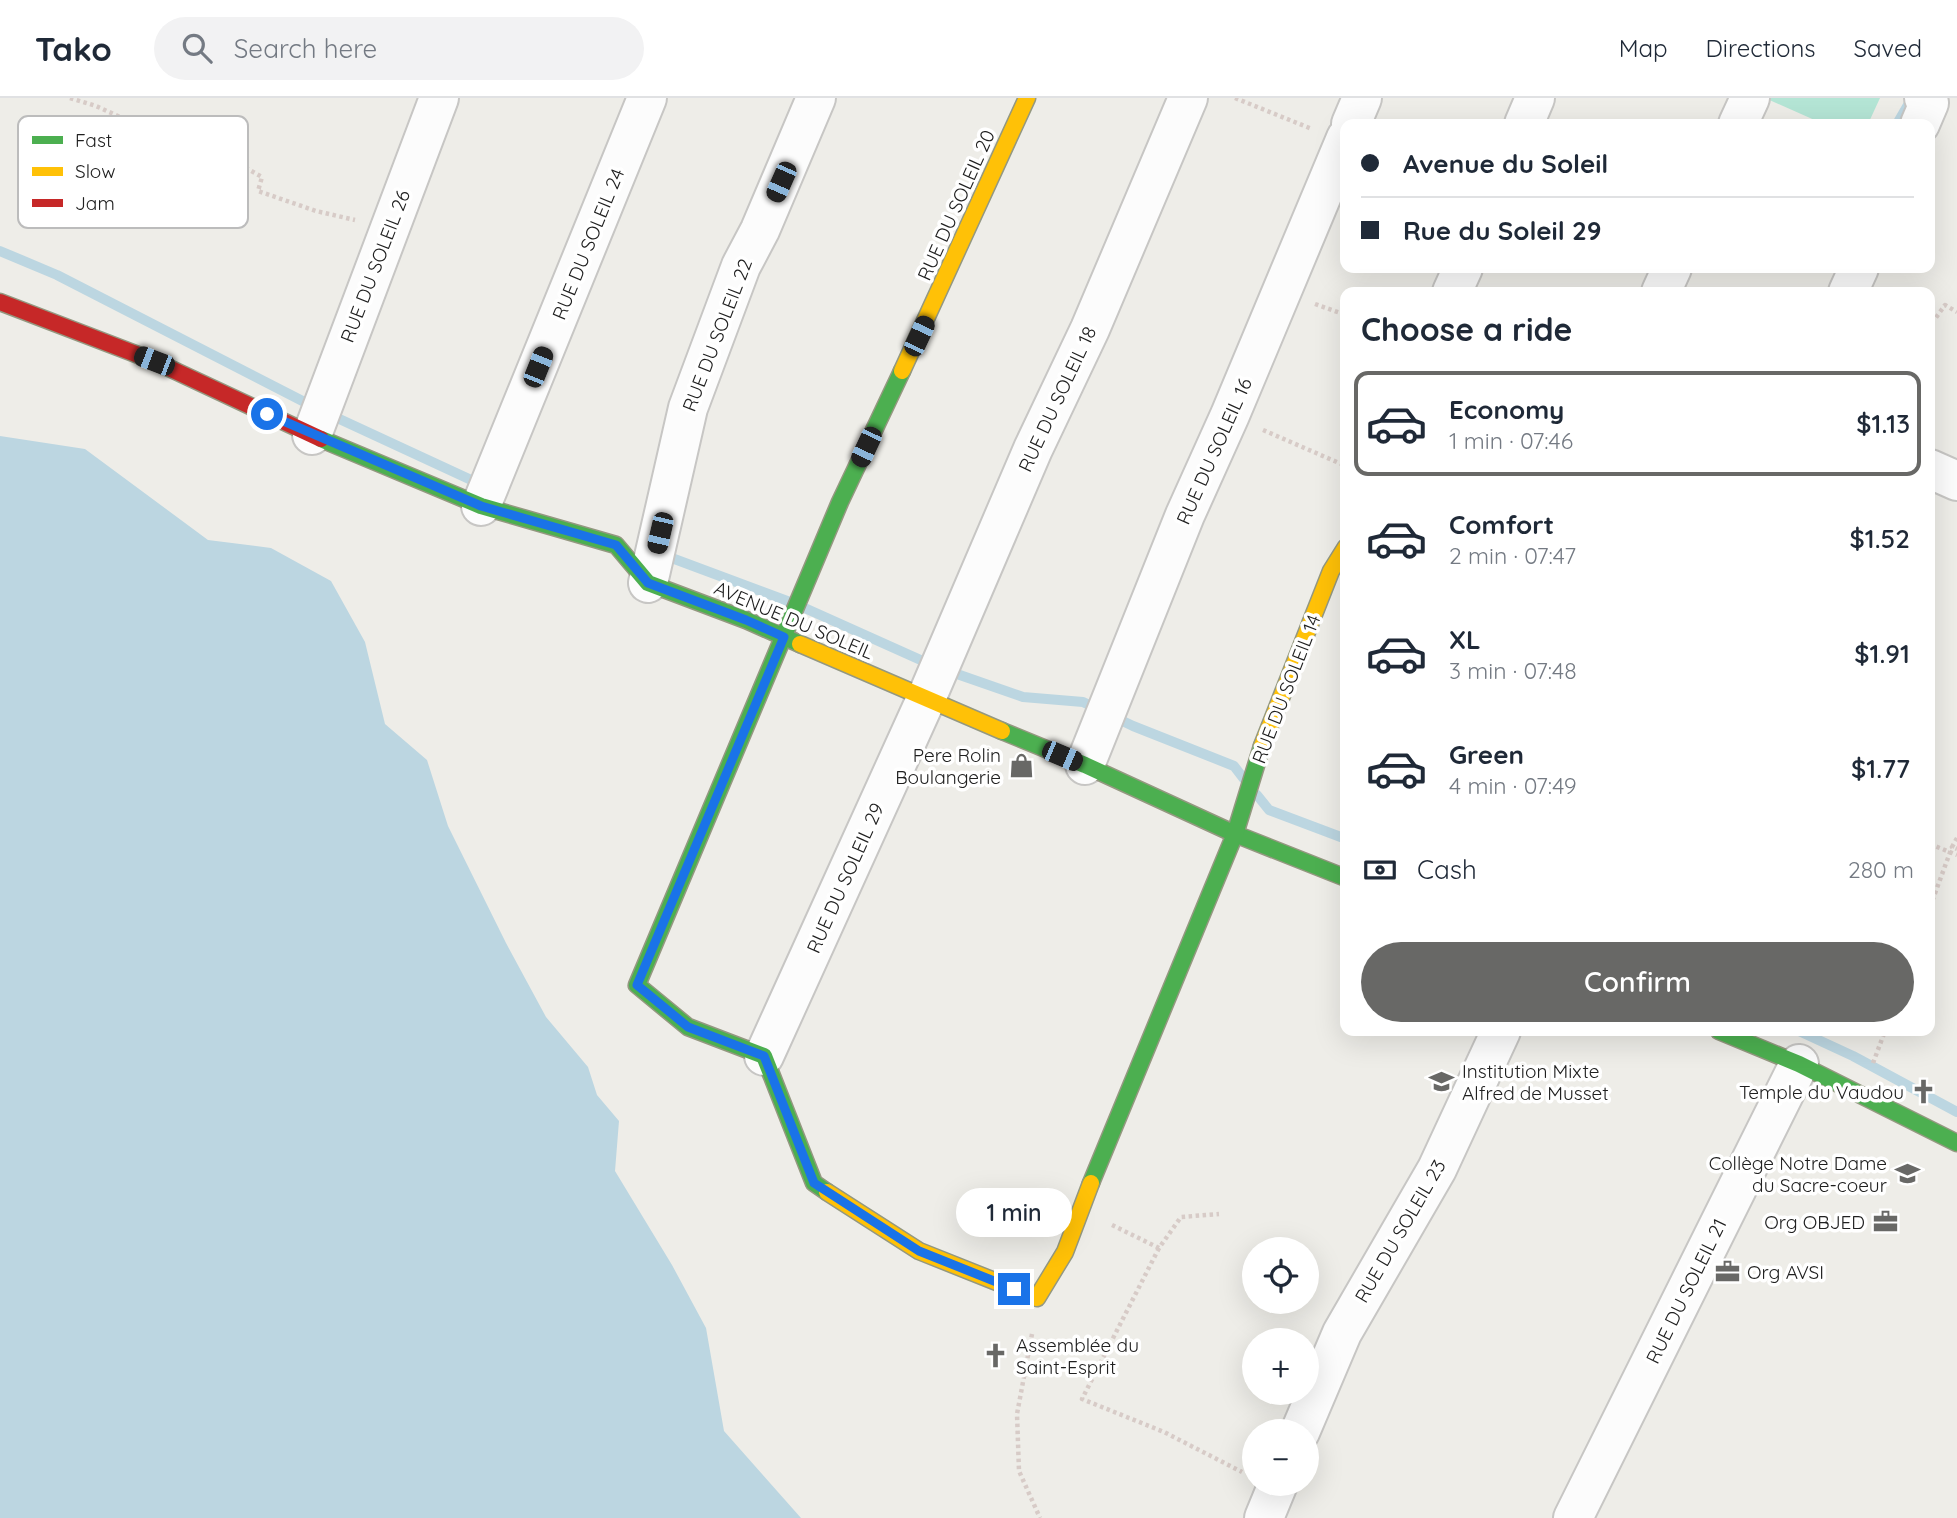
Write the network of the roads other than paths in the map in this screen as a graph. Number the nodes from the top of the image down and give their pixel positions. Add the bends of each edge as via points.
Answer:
1 (439, 98) edge
2 (647, 98) edge
3 (816, 98) edge
4 (1027, 98) edge
5 (1188, 98) edge
6 (1362, 98) edge
7 (1535, 98) edge
8 (1750, 98) edge
9 (1924, 98) edge
10 (1353, 119) edge
11 (1526, 119) edge
12 (1740, 119) edge
13 (1922, 119) edge
14 (1340, 151) edge
15 (0, 302) edge
16 (312, 435) junction
17 (1935, 471) edge
18 (1957, 481) edge
19 (481, 506) junction
20 (1340, 557) edge
21 (648, 583) junction
22 (784, 637) junction
23 (926, 699) junction
24 (1084, 765) junction
25 (1236, 834) junction
26 (1340, 876) edge
27 (1499, 1036) edge
28 (1731, 1036) edge
29 (764, 1056) junction
30 (1799, 1064) junction
31 (1957, 1143) edge
32 (1306, 1419) edge
33 (1262, 1496) edge
34 (1264, 1518) edge
35 (1573, 1518) edge

1 - 16 street, RUE DU SOLEIL 26
2 - 19 street, RUE DU SOLEIL 24
3 - 21 street, RUE DU SOLEIL 22 via 741,266 688,408
4 - 22 street, RUE DU SOLEIL 20 via 840,502
5 - 23 street, RUE DU SOLEIL 18
6 - 10 street, RUE DU SOLEIL 16
7 - 11 street
8 - 12 street
9 - 13 street via 1929,103
14 - 24 street, RUE DU SOLEIL 16
15 - 16 street, AVENUE DU SOLEIL via 154,361
16 - 19 street, AVENUE DU SOLEIL
17 - 18 street
19 - 21 street, AVENUE DU SOLEIL via 616,545
20 - 25 street, RUE DU SOLEIL 14 via 1266,730
21 - 22 street, AVENUE DU SOLEIL
22 - 23 street, AVENUE DU SOLEIL
22 - 29 street via 637,985 688,1027
23 - 24 street, AVENUE DU SOLEIL
23 - 29 street, RUE DU SOLEIL 29
24 - 25 street, AVENUE DU SOLEIL
25 - 26 street, AVENUE DU SOLEIL
25 - 29 street, RUE DU SOLEIL 14 via 1065,1252 1037,1298 919,1251 814,1183
27 - 32 street, RUE DU SOLEIL 23 via 1437,1169 1342,1333
28 - 30 street
30 - 31 street
30 - 35 street, RUE DU SOLEIL 21
33 - 34 street

